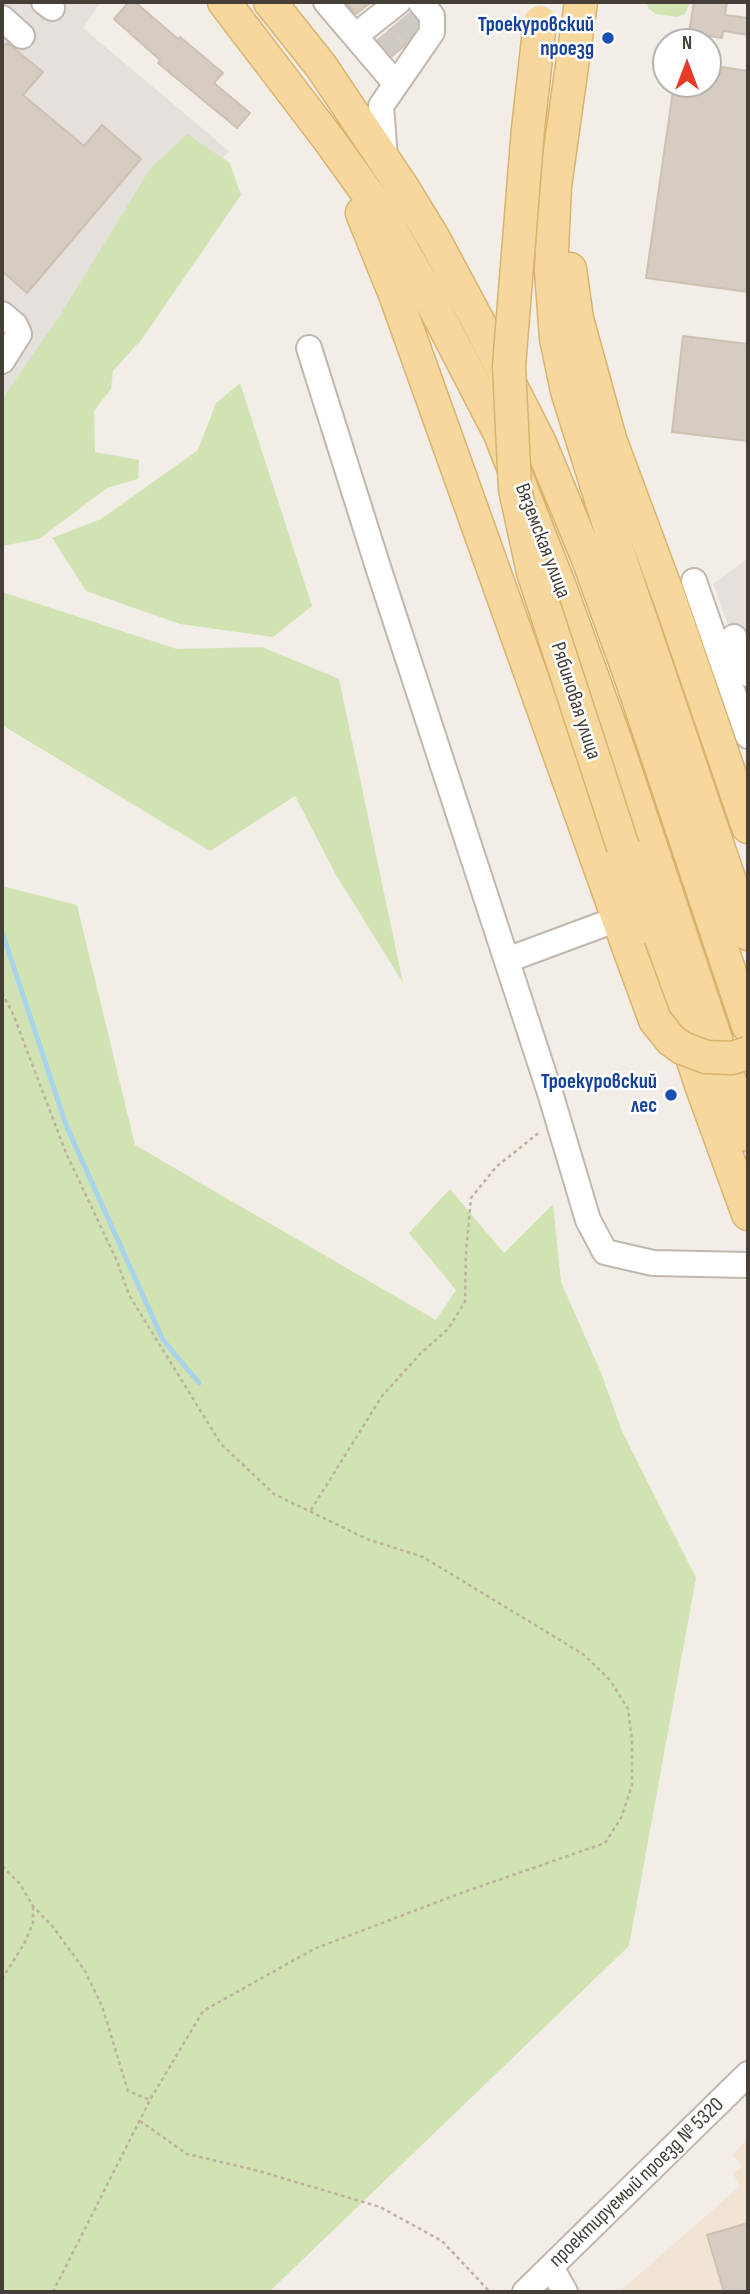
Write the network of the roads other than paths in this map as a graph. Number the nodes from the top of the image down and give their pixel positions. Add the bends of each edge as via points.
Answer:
1 (224, 2) edge
2 (270, 2) edge
3 (326, 2) edge
4 (420, 2) edge
5 (581, 2) edge
6 (541, 12) edge
7 (2, 18) edge
8 (406, 22) edge
9 (22, 36) dead end
10 (383, 51) junction
11 (565, 128) junction
12 (330, 141) junction
13 (385, 159) junction
14 (2, 314) edge
15 (309, 348) dead end
16 (2, 361) edge
17 (694, 581) dead end
18 (734, 637) dead end
19 (748, 674) edge
20 (748, 736) edge
21 (746, 820) edge
22 (604, 924) dead end
23 (748, 934) edge
24 (507, 960) junction
25 (748, 1026) edge
26 (748, 1053) edge
27 (748, 1135) edge
28 (748, 1214) edge
29 (748, 1265) edge
30 (748, 2074) edge
31 (551, 2267) junction
32 (525, 2292) edge
33 (565, 2292) edge

1 - 12 main road, Вяземская улица
2 - 13 main road, Вяземская улица
3 - 10 street
4 - 8 street via 432,16 432,32
5 - 11 main road
6 - 28 main road, Рябиновая улица, bridge via 509,366 515,489 533,572 701,1085
7 - 9 street
8 - 10 street
8 - 10 street
10 - 13 street
11 - 21 main road via 568,260 589,366 610,439
11 - 23 main road via 555,186 551,271 556,338 567,391
12 - 26 main road, bridge via 396,297 655,1020 671,1040 693,1053 719,1059
12 - 27 main road, Вяземская улица via 381,212 504,444 618,748
13 - 25 main road, Вяземская улица via 484,332 561,492 631,678
14 - 16 street via 19,334
15 - 24 street
17 - 20 street
18 - 19 street
22 - 24 street
24 - 29 street via 588,1220 605,1252 653,1263
30 - 31 street, проектируемый проезд № 5320
31 - 32 street, проектируемый проезд № 5320
31 - 33 street

